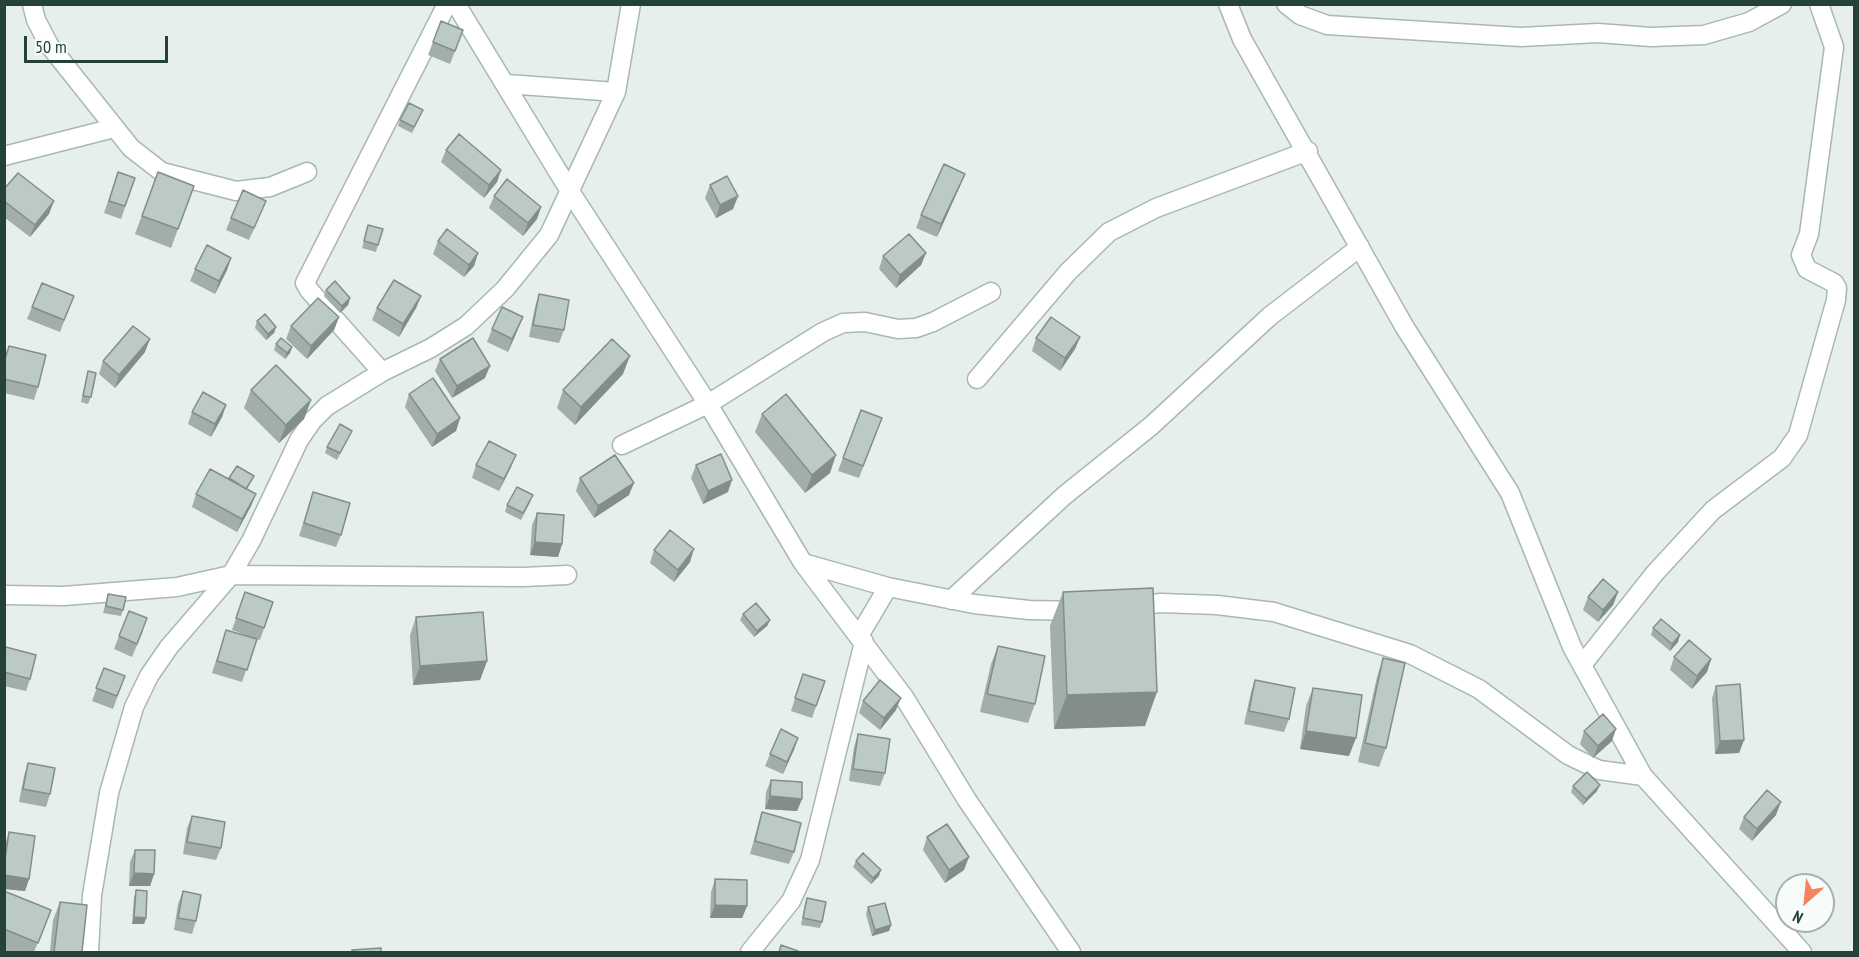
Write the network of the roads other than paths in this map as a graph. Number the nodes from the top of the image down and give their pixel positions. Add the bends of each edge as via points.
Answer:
1 (32, 4) edge
2 (447, 4) edge
3 (456, 4) edge
4 (631, 4) edge
5 (1228, 4) edge
6 (1286, 4) edge
7 (1782, 4) edge
8 (1819, 4) edge
9 (507, 84) junction
10 (616, 92) junction
11 (114, 128) junction
12 (1308, 151) junction
13 (4, 156) edge
14 (307, 172) dead end
15 (571, 193) junction
16 (1360, 246) junction
17 (991, 292) dead end
18 (382, 372) junction
19 (977, 379) dead end
20 (708, 404) junction
21 (622, 445) dead end
22 (803, 563) junction
23 (231, 575) junction
24 (567, 575) dead end
25 (888, 587) junction
26 (4, 595) edge
27 (951, 600) junction
28 (862, 639) junction
29 (1582, 665) junction
30 (1643, 776) junction
31 (89, 952) edge
32 (750, 952) edge
33 (1071, 952) edge
34 (1802, 952) edge

1 - 11 street via 49,45
2 - 18 street via 305,283
3 - 9 street
4 - 10 street
5 - 12 street via 1242,39
6 - 7 street via 1300,15 1327,25 1521,37 1598,33 1704,35 1749,22
8 - 29 street via 1834,46 1809,234 1801,255 1807,269 1837,288 1798,435 1782,458 1713,510 1655,573
9 - 10 street
9 - 15 street
10 - 15 street
11 - 13 street
11 - 14 street via 131,148 162,172 199,183 236,190 270,187
12 - 16 street
12 - 19 street via 1156,208 1109,232 1068,272
15 - 18 street via 549,235 505,289 466,326
15 - 20 street
16 - 27 street via 1270,316 1151,426 1065,495
16 - 29 street via 1404,326 1510,493
17 - 20 street via 916,328 843,323 822,332
18 - 23 street via 327,406 312,421
20 - 21 street
20 - 22 street
22 - 25 street
22 - 28 street
23 - 24 street
23 - 26 street via 177,587 64,596
23 - 31 street via 169,647 148,676 134,707 110,793 92,895
25 - 27 street
25 - 28 street
27 - 30 street via 1029,610 1161,603 1274,612 1410,654 1479,690 1568,755 1599,770
28 - 32 street via 810,860 791,901
28 - 33 street
29 - 30 street
30 - 34 street

